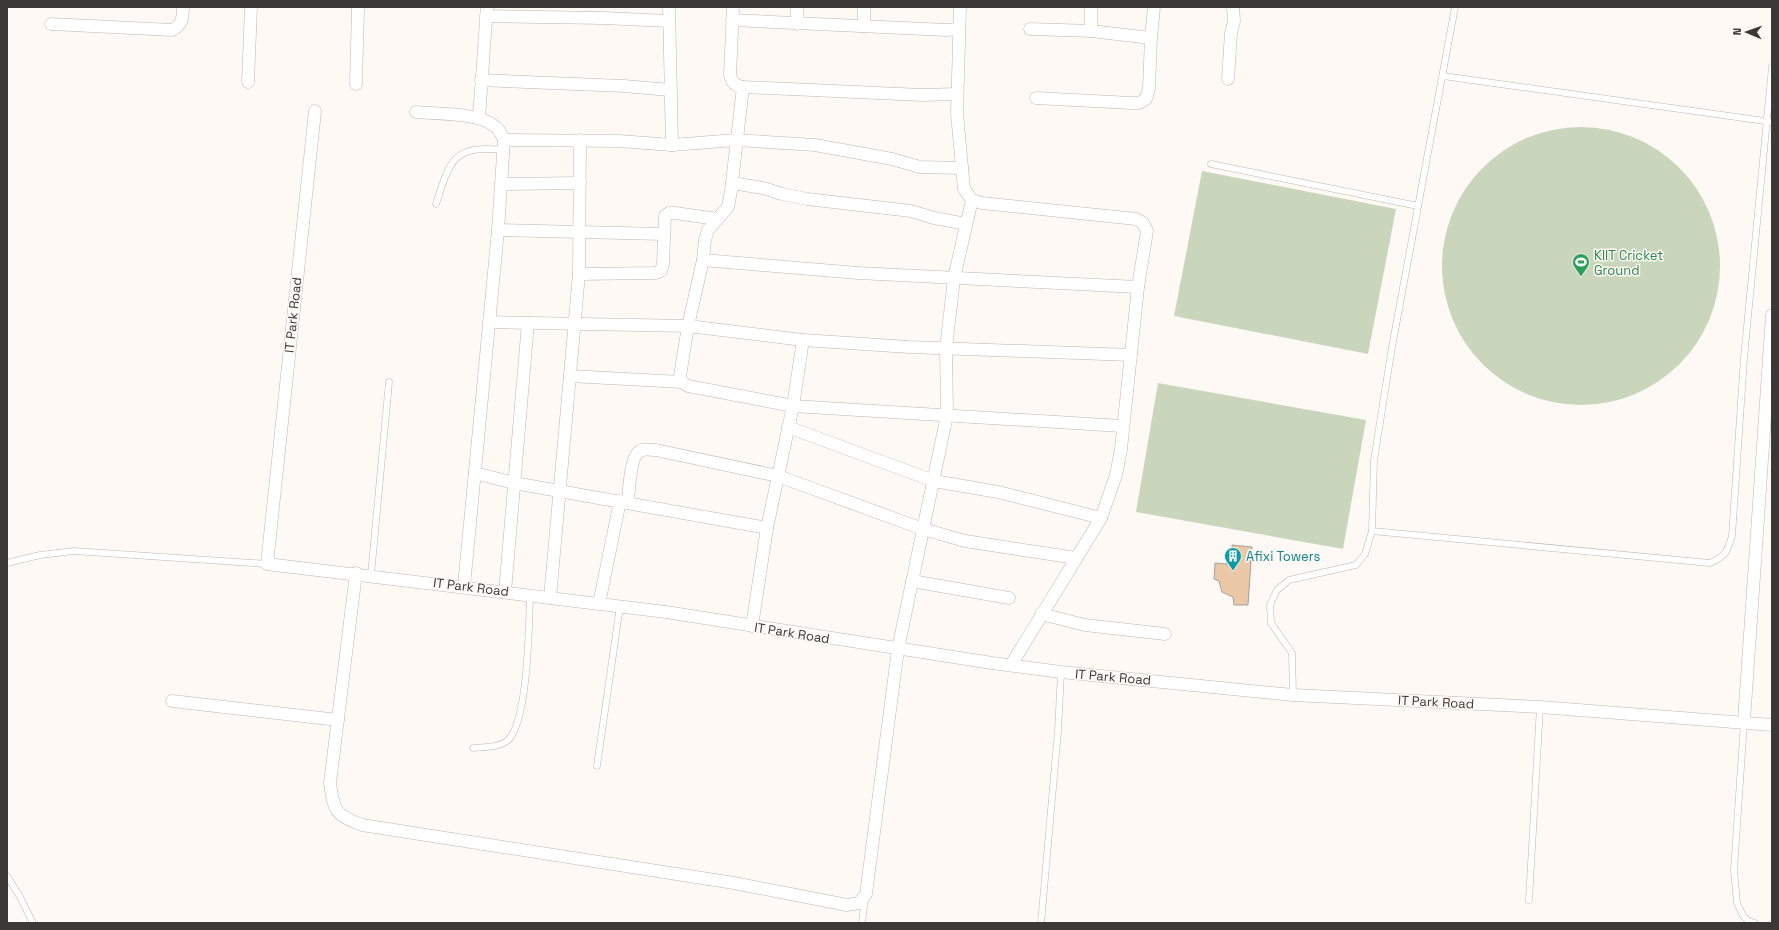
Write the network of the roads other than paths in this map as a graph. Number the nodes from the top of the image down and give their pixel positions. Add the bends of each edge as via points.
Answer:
1 (183, 7) edge
2 (251, 7) edge
3 (358, 7) edge
4 (669, 7) edge
5 (732, 7) edge
6 (797, 7) edge
7 (864, 7) edge
8 (960, 7) edge
9 (1091, 7) edge
10 (1154, 7) edge
11 (1233, 7) edge
12 (1454, 7) edge
13 (486, 12) edge
14 (603, 13) edge
15 (732, 20) junction
16 (669, 22) junction
17 (51, 24) dead end
18 (797, 24) junction
19 (864, 26) junction
20 (959, 29) junction
21 (1030, 29) dead end
22 (1091, 31) junction
23 (1151, 38) junction
24 (1772, 67) edge
25 (1443, 76) junction
26 (1228, 79) dead end
27 (481, 80) junction
28 (248, 82) dead end
29 (356, 84) dead end
30 (743, 88) junction
31 (670, 90) junction
32 (956, 94) junction
33 (1036, 98) dead end
34 (315, 111) dead end
35 (416, 112) dead end
36 (479, 118) junction
37 (1770, 122) edge
38 (580, 140) junction
39 (736, 140) junction
40 (504, 145) junction
41 (672, 145) junction
42 (1211, 164) dead end
43 (962, 168) junction
44 (580, 183) junction
45 (732, 183) junction
46 (501, 184) junction
47 (972, 200) junction
48 (436, 204) dead end
49 (1418, 206) junction
50 (717, 219) junction
51 (966, 224) junction
52 (498, 230) junction
53 (579, 232) junction
54 (663, 234) junction
55 (703, 260) junction
56 (579, 274) junction
57 (954, 278) junction
58 (1138, 287) junction
59 (1772, 315) edge
60 (489, 322) junction
61 (528, 322) junction
62 (575, 324) junction
63 (688, 326) junction
64 (804, 340) junction
65 (946, 348) junction
66 (1131, 355) junction
67 (570, 376) junction
68 (389, 382) dead end
69 (682, 382) junction
70 (793, 406) junction
71 (947, 415) junction
72 (1122, 426) junction
73 (788, 427) junction
74 (475, 473) junction
75 (778, 476) junction
76 (934, 481) junction
77 (514, 482) junction
78 (560, 491) junction
79 (624, 502) junction
80 (1100, 518) junction
81 (767, 528) junction
82 (923, 529) junction
83 (1372, 531) junction
84 (1076, 558) junction
85 (7, 563) edge
86 (267, 564) junction
87 (356, 573) junction
88 (371, 575) junction
89 (912, 581) junction
90 (464, 586) junction
91 (505, 592) junction
92 (530, 595) junction
93 (550, 598) junction
94 (1009, 598) dead end
95 (599, 604) junction
96 (620, 606) junction
97 (1041, 614) junction
98 (752, 626) junction
99 (1165, 634) dead end
100 (898, 649) junction
101 (1011, 665) junction
102 (1061, 672) junction
103 (1293, 695) junction
104 (172, 701) dead end
105 (1540, 707) junction
106 (338, 720) junction
107 (1744, 721) junction
108 (1772, 725) edge
109 (473, 748) dead end
110 (597, 766) dead end
111 (7, 876) edge
112 (866, 894) junction
113 (1529, 900) dead end
114 (33, 923) edge
115 (862, 923) edge
116 (1041, 923) edge
117 (1756, 923) edge

1 - 17 street via 182,22 172,30
2 - 28 street
3 - 29 street
4 - 16 street
5 - 15 street
6 - 18 street
7 - 19 street
8 - 20 street
9 - 22 street
10 - 23 street
11 - 26 street
12 - 25 lane
13 - 14 street
13 - 27 street
14 - 16 street
15 - 18 street
15 - 30 street via 730,75 736,86
16 - 31 street
18 - 19 street
19 - 20 street
20 - 32 street
21 - 22 street
22 - 23 street
23 - 33 street via 1149,88 1146,99 1139,103
24 - 37 lane
25 - 37 lane
25 - 49 lane
27 - 31 street
27 - 36 street
30 - 32 street
30 - 39 street
31 - 41 street
32 - 43 street
34 - 86 street, IT Park Road
35 - 36 street
36 - 40 street via 500,131
37 - 83 lane via 1744,358 1732,536 1727,552 1710,563
38 - 40 street
38 - 41 street
38 - 44 street
39 - 41 street
39 - 43 street via 815,144 920,167
39 - 45 street
40 - 46 street
40 - 48 lane via 470,150 457,158 447,174
42 - 49 lane
43 - 47 street via 964,189
44 - 46 street
44 - 53 street
45 - 50 street via 728,207
45 - 51 street via 807,199 911,211
46 - 52 street
47 - 51 street
47 - 58 street via 1136,219 1147,231
49 - 83 lane via 1374,460
50 - 54 street via 669,214 665,216
50 - 55 street via 708,230
51 - 57 street
52 - 53 street
52 - 60 street
53 - 54 street
53 - 56 street
54 - 56 street via 663,264 661,270 656,273
55 - 57 street
55 - 63 street
56 - 62 street
57 - 58 street
57 - 65 street
58 - 66 street
59 - 107 street
60 - 61 street
60 - 74 street
61 - 62 street
61 - 77 street
62 - 63 street
62 - 67 street
63 - 64 street
63 - 69 street via 680,376
64 - 65 street
64 - 70 street
65 - 66 street
65 - 71 street
66 - 72 street
67 - 69 street
67 - 78 street
68 - 88 lane
69 - 70 street via 688,386
70 - 71 street
70 - 73 street
71 - 72 street
71 - 76 street
72 - 80 street via 1116,475
73 - 75 street
73 - 76 street
74 - 77 street
74 - 90 street
75 - 79 street via 645,449 634,457
75 - 81 street
75 - 82 street
76 - 80 street via 1006,494
76 - 82 street
77 - 78 street
77 - 91 street
78 - 79 street
78 - 93 street
79 - 81 street
79 - 95 street
80 - 84 street
81 - 98 street
82 - 84 street via 966,541
82 - 89 street
83 - 103 lane via 1365,554 1356,565 1289,580 1277,590 1270,605 1271,623 1292,653
84 - 97 street
85 - 86 lane via 40,555 74,551
86 - 87 street, IT Park Road
87 - 88 street, IT Park Road
87 - 106 street
88 - 90 street, IT Park Road
89 - 94 street
89 - 100 street
90 - 91 street, IT Park Road
91 - 92 street, IT Park Road
92 - 93 street, IT Park Road
92 - 109 lane via 529,642 520,718 510,738 499,745
93 - 95 street, IT Park Road
95 - 96 street, IT Park Road
96 - 98 street, IT Park Road
96 - 110 lane
97 - 99 street via 1085,625
97 - 101 street
98 - 100 street, IT Park Road
100 - 101 street, IT Park Road
100 - 112 street
101 - 102 street, IT Park Road
102 - 103 street, IT Park Road
102 - 116 lane
103 - 105 street, IT Park Road
104 - 106 street
105 - 107 street, IT Park Road
105 - 113 lane
106 - 112 street via 330,783 334,807 346,819 362,825 734,883 847,905 859,904
107 - 108 street, IT Park Road
107 - 117 lane via 1734,870 1737,903 1743,916
111 - 114 lane
112 - 115 lane

